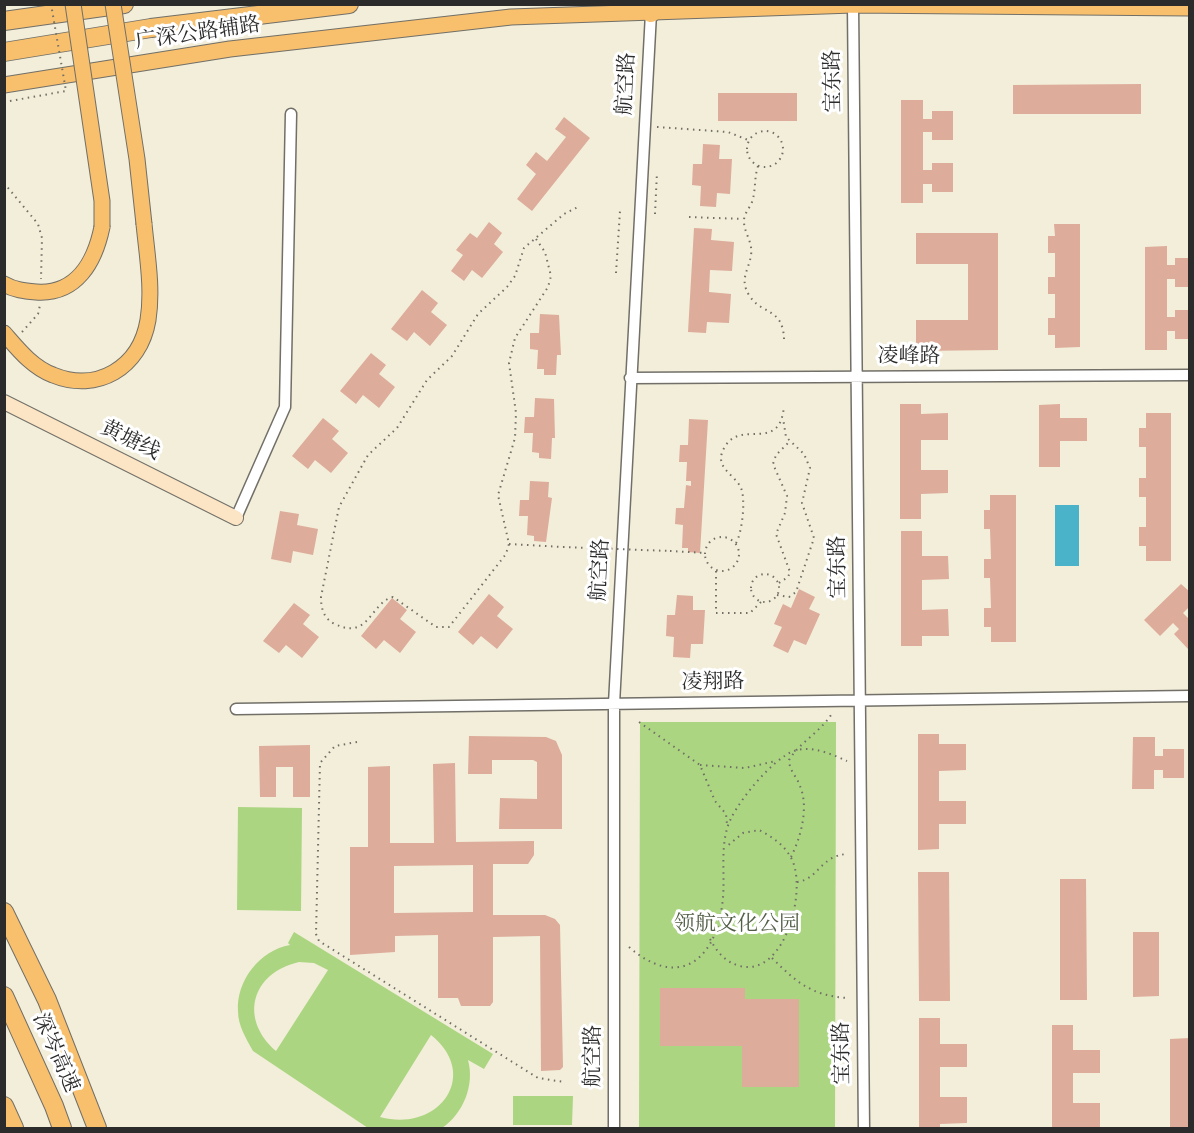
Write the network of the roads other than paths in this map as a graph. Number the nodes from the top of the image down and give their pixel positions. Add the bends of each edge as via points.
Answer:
1 (74, 4) edge
2 (113, 4) edge
3 (124, 4) edge
4 (349, 4) edge
5 (853, 5) edge
6 (1190, 8) edge
7 (657, 9) edge
8 (4, 21) edge
9 (4, 52) edge
10 (4, 85) edge
11 (291, 114) dead end
12 (4, 284) edge
13 (4, 333) edge
14 (1190, 375) edge
15 (856, 377) junction
16 (630, 378) junction
17 (4, 402) edge
18 (236, 518) joint
19 (1190, 696) edge
20 (859, 700) junction
21 (614, 704) junction
22 (237, 709) dead end
23 (4, 912) edge
24 (4, 996) edge
25 (4, 1106) edge
26 (14, 1128) edge
27 (62, 1128) edge
28 (97, 1128) edge
29 (614, 1128) edge
30 (864, 1128) edge

1 - 12 main road, bridge via 102,201 98,250 75,282 44,292
2 - 13 main road, bridge via 144,224 150,297 141,343 130,361 114,375 71,380 34,364
3 - 8 highway
4 - 9 highway via 151,28
5 - 6 main road, 广深公路辅路
5 - 7 main road, 广深公路辅路
5 - 15 street, 宝东路
7 - 10 main road, 广深公路辅路 via 500,18 230,49
7 - 16 street, 航空路
11 - 18 street via 285,407
14 - 15 street, 凌峰路
15 - 16 street, 凌峰路
15 - 20 street, 宝东路
16 - 21 street, 航空路
17 - 18 street, 黄塘线
19 - 20 street, 凌翔路
20 - 21 street, 凌翔路
20 - 30 street, 宝东路
21 - 22 street, 凌翔路
21 - 29 street, 航空路
23 - 28 highway via 48,1000
24 - 27 highway, 深岑高速
25 - 26 highway

